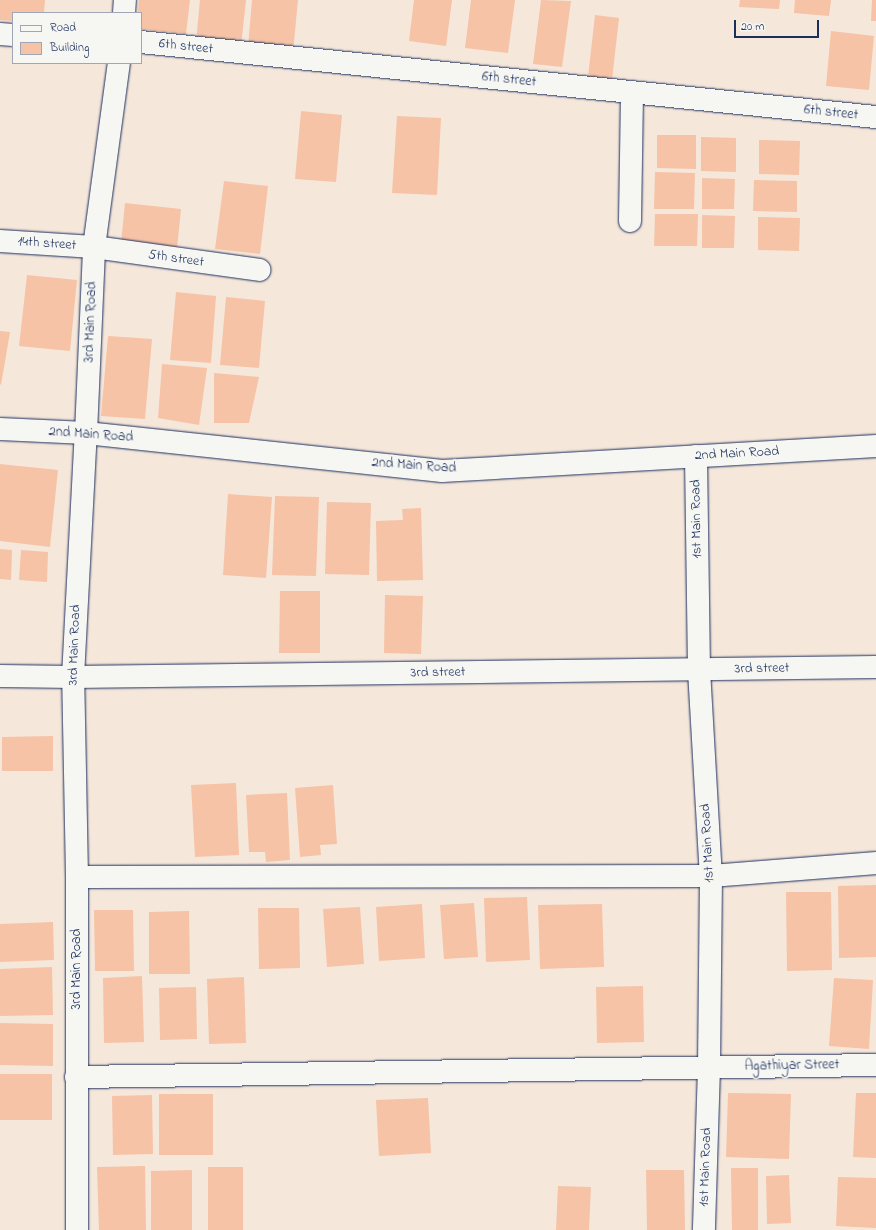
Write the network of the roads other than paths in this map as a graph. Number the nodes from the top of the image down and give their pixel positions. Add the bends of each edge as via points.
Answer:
1 (125, 0) edge
2 (124, 12) edge
3 (0, 34) edge
4 (12, 35) edge
5 (142, 42) edge
6 (119, 64) edge
7 (632, 92) junction
8 (876, 117) edge
9 (630, 222) dead end
10 (0, 241) edge
11 (94, 247) junction
12 (259, 270) dead end
13 (0, 429) edge
14 (86, 433) junction
15 (876, 446) edge
16 (696, 456) junction
17 (876, 667) edge
18 (699, 670) junction
19 (0, 676) edge
20 (73, 677) junction
21 (876, 863) edge
22 (711, 876) junction
23 (77, 877) junction
24 (876, 1065) edge
25 (708, 1068) junction
26 (76, 1077) junction
27 (77, 1230) edge
28 (704, 1230) edge

1 - 2 street
3 - 4 street
5 - 7 street, 6th street
6 - 11 street, 3rd Main Road
7 - 8 street, 6th street
7 - 9 street
10 - 11 street, 14th street
11 - 12 street, 5th street
11 - 14 street, 3rd Main Road
13 - 14 street, 2nd Main Road
14 - 16 street, 2nd Main Road via 442,470
14 - 20 street, 3rd Main Road
15 - 16 street, 2nd Main Road
16 - 18 street, 1st Main Road
17 - 18 street, 3rd street
18 - 20 street, 3rd street
18 - 22 street, 1st Main Road
19 - 20 street, 3rd street
20 - 23 street, 3rd Main Road
21 - 22 street
22 - 23 street
22 - 25 street, 1st Main Road
23 - 26 street, 3rd Main Road
24 - 25 street, Agathiyar Street
25 - 26 street, Agathiyar Street
25 - 28 street, 1st Main Road
26 - 27 street, 3rd Main Road

